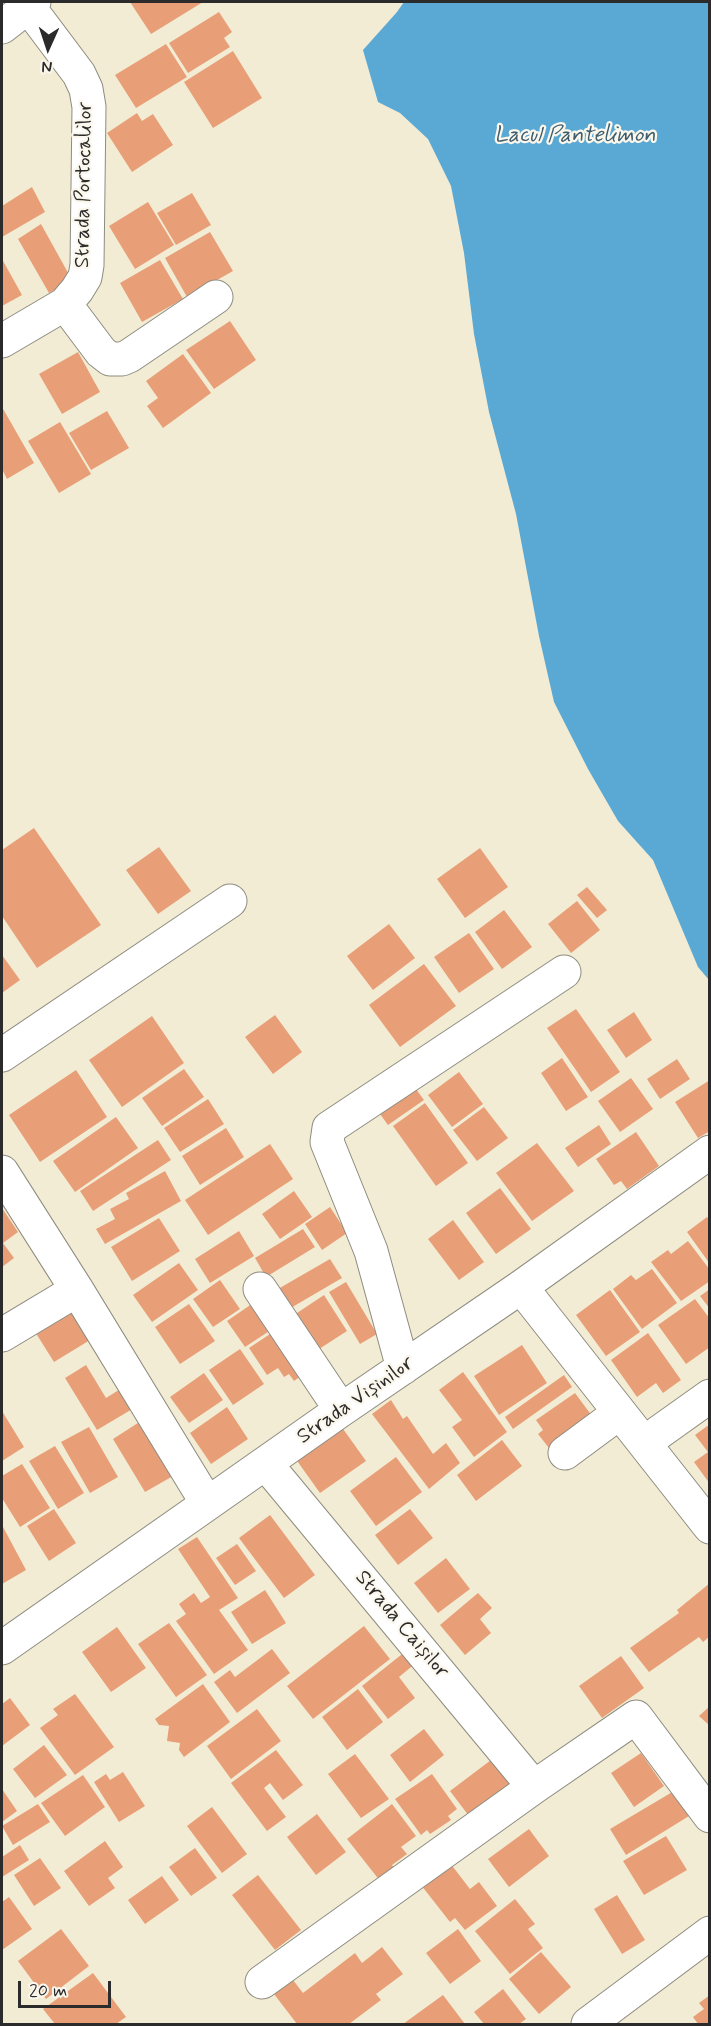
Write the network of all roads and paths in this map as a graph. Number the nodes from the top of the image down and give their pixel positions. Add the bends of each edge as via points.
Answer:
1 (31, 4) edge
2 (2, 27) edge
3 (216, 297) dead end
4 (65, 304) junction
5 (2, 341) edge
6 (230, 901) dead end
7 (564, 972) dead end
8 (2, 1055) edge
9 (710, 1152) edge
10 (2, 1172) edge
11 (521, 1287) junction
12 (260, 1289) dead end
13 (77, 1290) junction
14 (2, 1335) edge
15 (403, 1368) junction
16 (710, 1396) edge
17 (341, 1410) junction
18 (619, 1413) junction
19 (644, 1443) junction
20 (565, 1453) dead end
21 (266, 1464) junction
22 (207, 1503) junction
23 (710, 1527) edge
24 (2, 1648) edge
25 (534, 1787) junction
26 (710, 1816) edge
27 (710, 1933) edge
28 (262, 1982) dead end
29 (588, 2025) edge

1 - 2 street
1 - 4 street, Strada Portocalilor via 79,74 89,107 87,265 85,277
3 - 4 street via 122,359 101,352
4 - 5 street, Strada Portocalilor
6 - 8 street
7 - 15 street via 329,1128 327,1142 371,1251
9 - 11 street, Strada Vișinilor
10 - 13 street
11 - 15 street, Strada Vișinilor
11 - 18 street
12 - 17 street
13 - 14 street
13 - 22 street
15 - 17 street, Strada Vișinilor
16 - 19 street
17 - 21 street, Strada Vișinilor
18 - 19 street
18 - 20 street
19 - 23 street
21 - 22 street, Strada Vișinilor
21 - 25 street, Strada Caișilor
22 - 24 street, Strada Vișinilor
25 - 26 street via 636,1717
25 - 28 street
27 - 29 street

